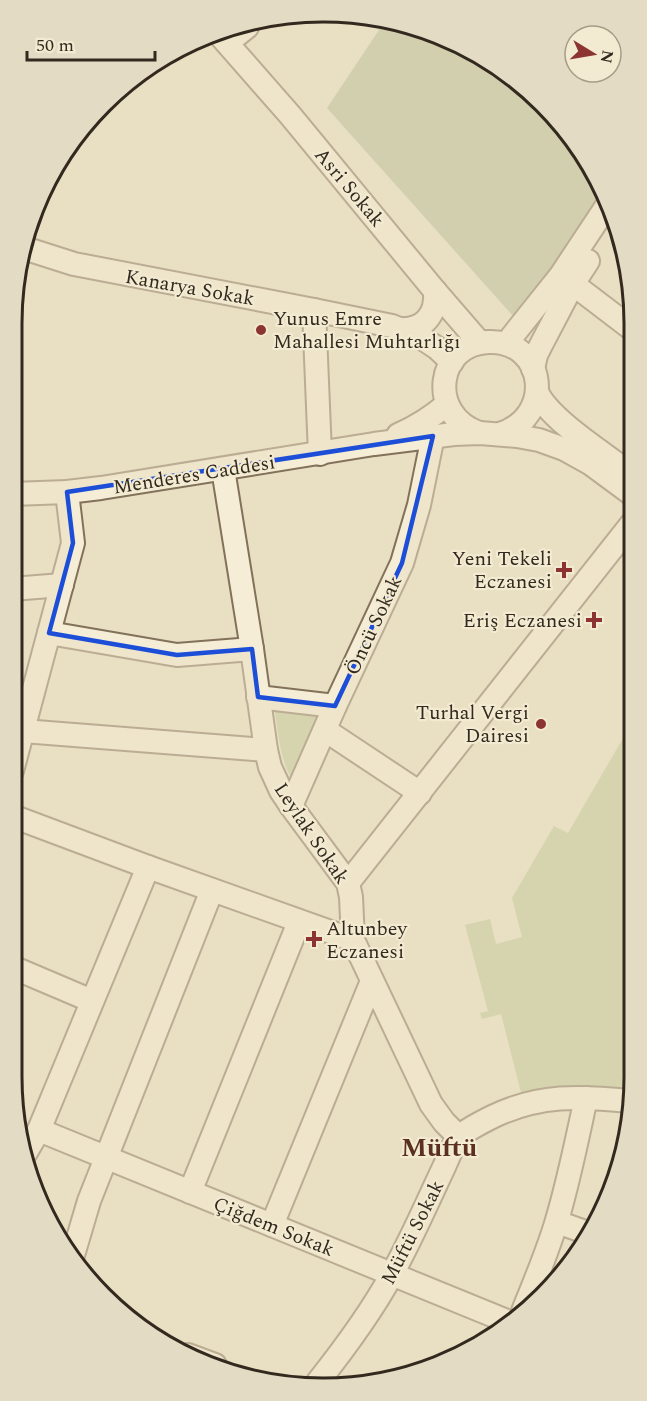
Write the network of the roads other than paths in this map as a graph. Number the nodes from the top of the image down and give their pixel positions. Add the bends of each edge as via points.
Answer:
1 (224, 39) edge
2 (603, 210) edge
3 (609, 229) edge
4 (32, 251) edge
5 (573, 284) junction
6 (435, 291) junction
7 (314, 310) junction
8 (624, 323) edge
9 (399, 329) junction
10 (480, 343) junction
11 (506, 344) junction
12 (452, 362) junction
13 (533, 369) junction
14 (537, 392) junction
15 (447, 404) junction
16 (490, 434) junction
17 (433, 436) junction
18 (374, 444) junction
19 (320, 454) junction
20 (223, 469) junction
21 (624, 469) edge
22 (624, 488) edge
23 (68, 492) junction
24 (22, 494) edge
25 (624, 533) edge
26 (62, 585) junction
27 (22, 588) edge
28 (49, 633) junction
29 (252, 649) junction
30 (258, 697) junction
31 (335, 706) junction
32 (325, 730) junction
33 (23, 731) junction
34 (22, 735) edge
35 (266, 750) junction
36 (420, 793) junction
37 (291, 806) junction
38 (22, 820) edge
39 (147, 867) junction
40 (348, 883) junction
41 (212, 890) junction
42 (299, 922) junction
43 (353, 940) junction
44 (22, 971) edge
45 (372, 981) junction
46 (93, 1001) junction
47 (586, 1098) junction
48 (624, 1101) edge
49 (39, 1130) junction
50 (459, 1137) junction
51 (30, 1145) edge
52 (106, 1157) junction
53 (190, 1192) junction
54 (557, 1222) junction
55 (272, 1225) junction
56 (582, 1231) edge
57 (75, 1248) edge
58 (392, 1275) junction
59 (529, 1297) edge
60 (502, 1319) edge
61 (321, 1378) edge

1 - 6 street, Asri Sokak
2 - 11 street via 561,275
3 - 5 street
4 - 7 street, Kanarya Sokak via 85,267
5 - 8 street
5 - 13 street
6 - 9 street via 435,306 427,319 414,327
6 - 10 street, Asri Sokak
7 - 9 street, Kanarya Sokak
7 - 19 street
9 - 12 street, Kanarya Sokak via 428,342
10 - 11 street
10 - 12 street
11 - 13 street via 519,351
12 - 15 street via 444,386
13 - 14 street
14 - 16 street via 523,422 516,428
14 - 21 street via 560,419
15 - 16 street via 459,423 472,431
15 - 18 street, Menderes Caddesi via 422,423
16 - 17 street, Menderes Caddesi
16 - 22 street, Menderes Caddesi via 539,440 564,449
17 - 18 street, Menderes Caddesi
17 - 31 street, Öncü Sokak via 402,563
18 - 19 street, Menderes Caddesi
19 - 20 street, Menderes Caddesi
20 - 23 street, Menderes Caddesi
20 - 29 street, Leylak Sokak
23 - 24 street, Menderes Caddesi
23 - 26 street via 74,543
25 - 36 street
26 - 27 street
26 - 28 street
28 - 29 street via 177,655
28 - 33 street
29 - 30 street, Leylak Sokak
30 - 31 street
30 - 35 street, Leylak Sokak
31 - 32 street, Öncü Sokak
32 - 36 street
32 - 37 street, Öncü Sokak
33 - 34 street
33 - 35 street
35 - 37 street, Leylak Sokak via 275,778
36 - 40 street
37 - 40 street, Leylak Sokak
38 - 39 street
39 - 41 street
39 - 46 street
40 - 43 street, Leylak Sokak
41 - 42 street
41 - 52 street
42 - 43 street
42 - 53 street
43 - 45 street, Leylak Sokak
44 - 46 street
45 - 50 street, Leylak Sokak via 431,1104
45 - 55 street
46 - 49 street
47 - 48 street
47 - 50 street via 529,1103 484,1121
47 - 54 street
49 - 51 street
49 - 52 street, Çiğdem Sokak
50 - 58 street, Müftü Sokak
52 - 53 street, Çiğdem Sokak
52 - 57 street
53 - 55 street, Çiğdem Sokak
54 - 56 street
54 - 59 street
55 - 58 street, Çiğdem Sokak
58 - 60 street, Çiğdem Sokak
58 - 61 street, Müftü Sokak

